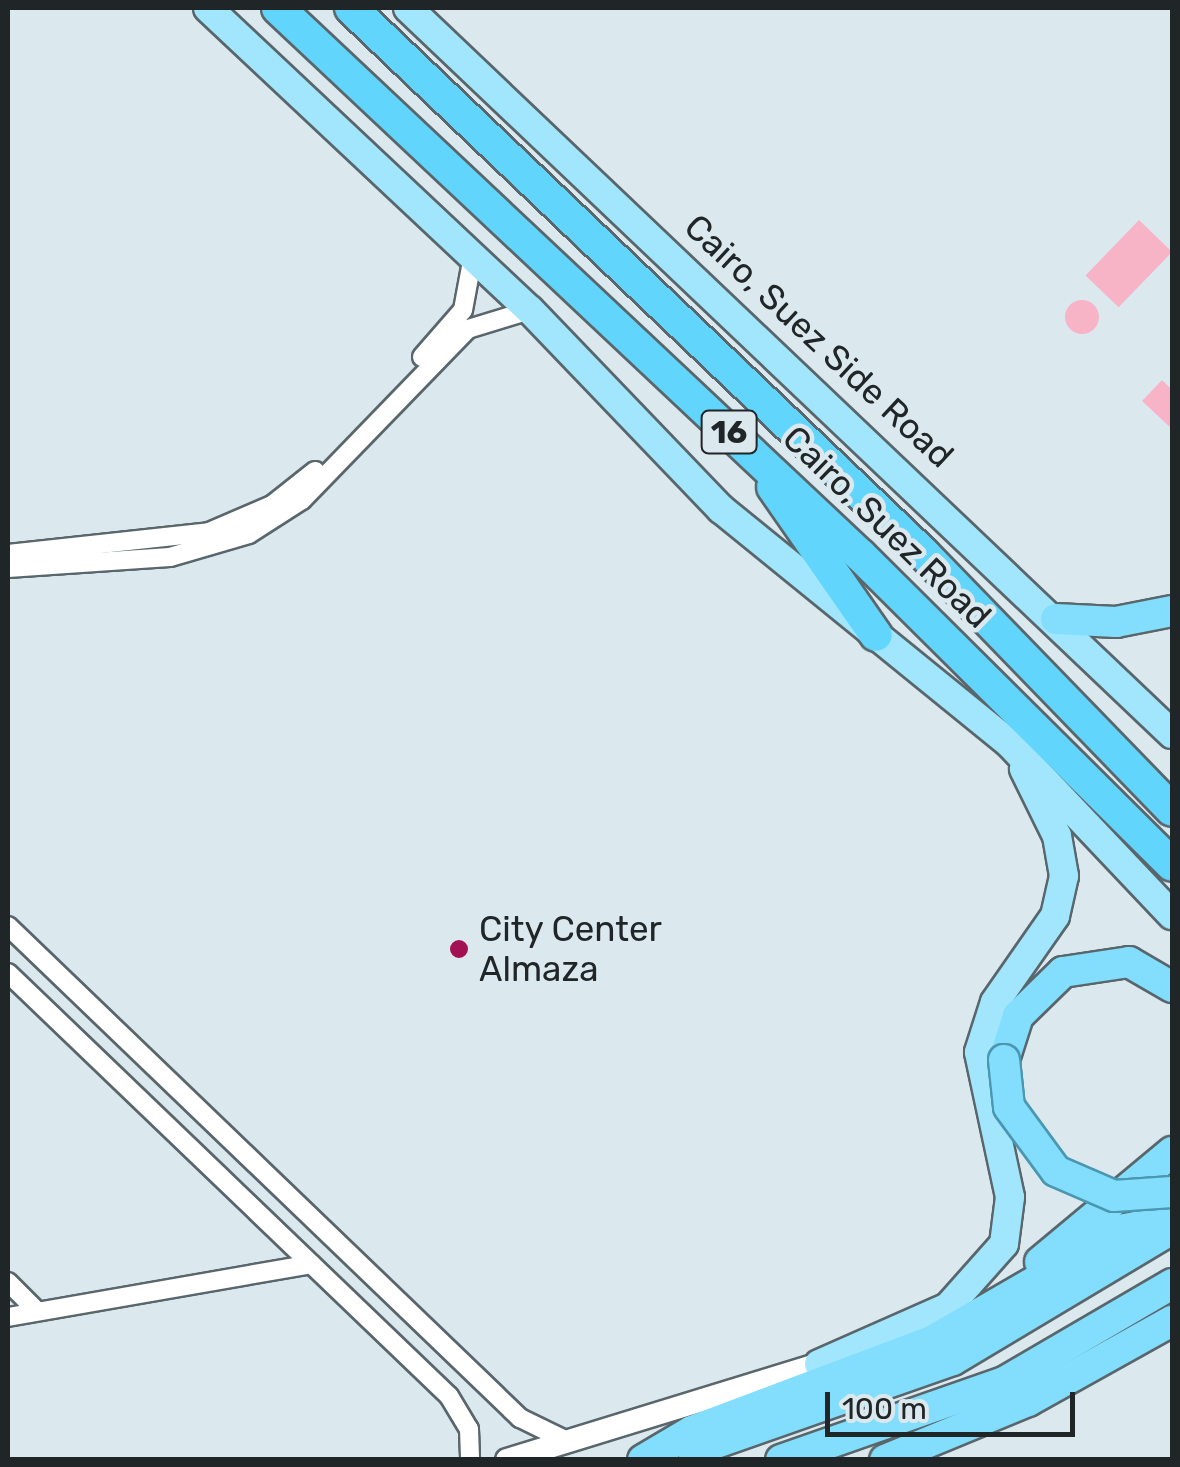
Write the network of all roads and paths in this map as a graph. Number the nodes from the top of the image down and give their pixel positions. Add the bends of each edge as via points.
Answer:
1 (208, 8) edge
2 (278, 8) edge
3 (351, 8) edge
4 (408, 8) edge
5 (473, 255) junction
6 (530, 310) junction
7 (760, 460) junction
8 (8, 554) edge
9 (8, 568) edge
10 (1172, 611) edge
11 (1056, 618) junction
12 (876, 635) junction
13 (1172, 734) edge
14 (1011, 745) junction
15 (1172, 810) edge
16 (1172, 865) edge
17 (1172, 915) edge
18 (8, 926) edge
19 (1159, 970) edge
20 (8, 973) edge
21 (1172, 986) edge
22 (1172, 1152) edge
23 (1172, 1192) edge
24 (1172, 1220) edge
25 (1172, 1229) edge
26 (311, 1264) junction
27 (8, 1282) edge
28 (1172, 1284) edge
29 (36, 1312) junction
30 (8, 1317) edge
31 (1172, 1321) edge
32 (960, 1327) junction
33 (825, 1380) junction
34 (575, 1444) junction
35 (470, 1460) edge
36 (507, 1460) edge
37 (643, 1460) edge
38 (666, 1460) edge
39 (781, 1460) edge
40 (886, 1460) edge

1 - 5 main road, 16
2 - 7 highway, Cairo, Suez Road / 16
3 - 15 highway, Cairo, Suez Road / 16 via 924,554
4 - 11 main road, Cairo, Suez Side Road / 16
5 - 6 main road, 16
5 - 8 street via 472,289 456,320 272,505 173,540
6 - 9 street via 468,329 302,500 249,534 170,557
6 - 12 main road, 16 via 720,509
7 - 12 highway via 812,552
7 - 16 highway, Cairo, Suez Road / 16
10 - 11 highway via 1116,622
11 - 13 main road, Cairo, Suez Side Road / 16
12 - 14 main road
14 - 17 main road
14 - 33 main road via 1051,819 1064,876 1055,916 995,1002 979,1052 1009,1185 1008,1233 979,1281 948,1307
18 - 34 street via 520,1418
19 - 21 highway
19 - 23 highway, bridge via 1094,962 1049,980 1018,1016 1004,1060 1016,1122 1056,1171 1114,1196
20 - 26 street
22 - 32 highway
24 - 32 highway via 1124,1229
25 - 33 highway via 1006,1334
26 - 29 street
26 - 35 street via 458,1405
27 - 29 street
28 - 39 highway via 1021,1373
29 - 30 street
31 - 40 highway via 1028,1401
32 - 33 highway
33 - 34 street
33 - 37 highway via 692,1431
33 - 38 highway
34 - 36 street

